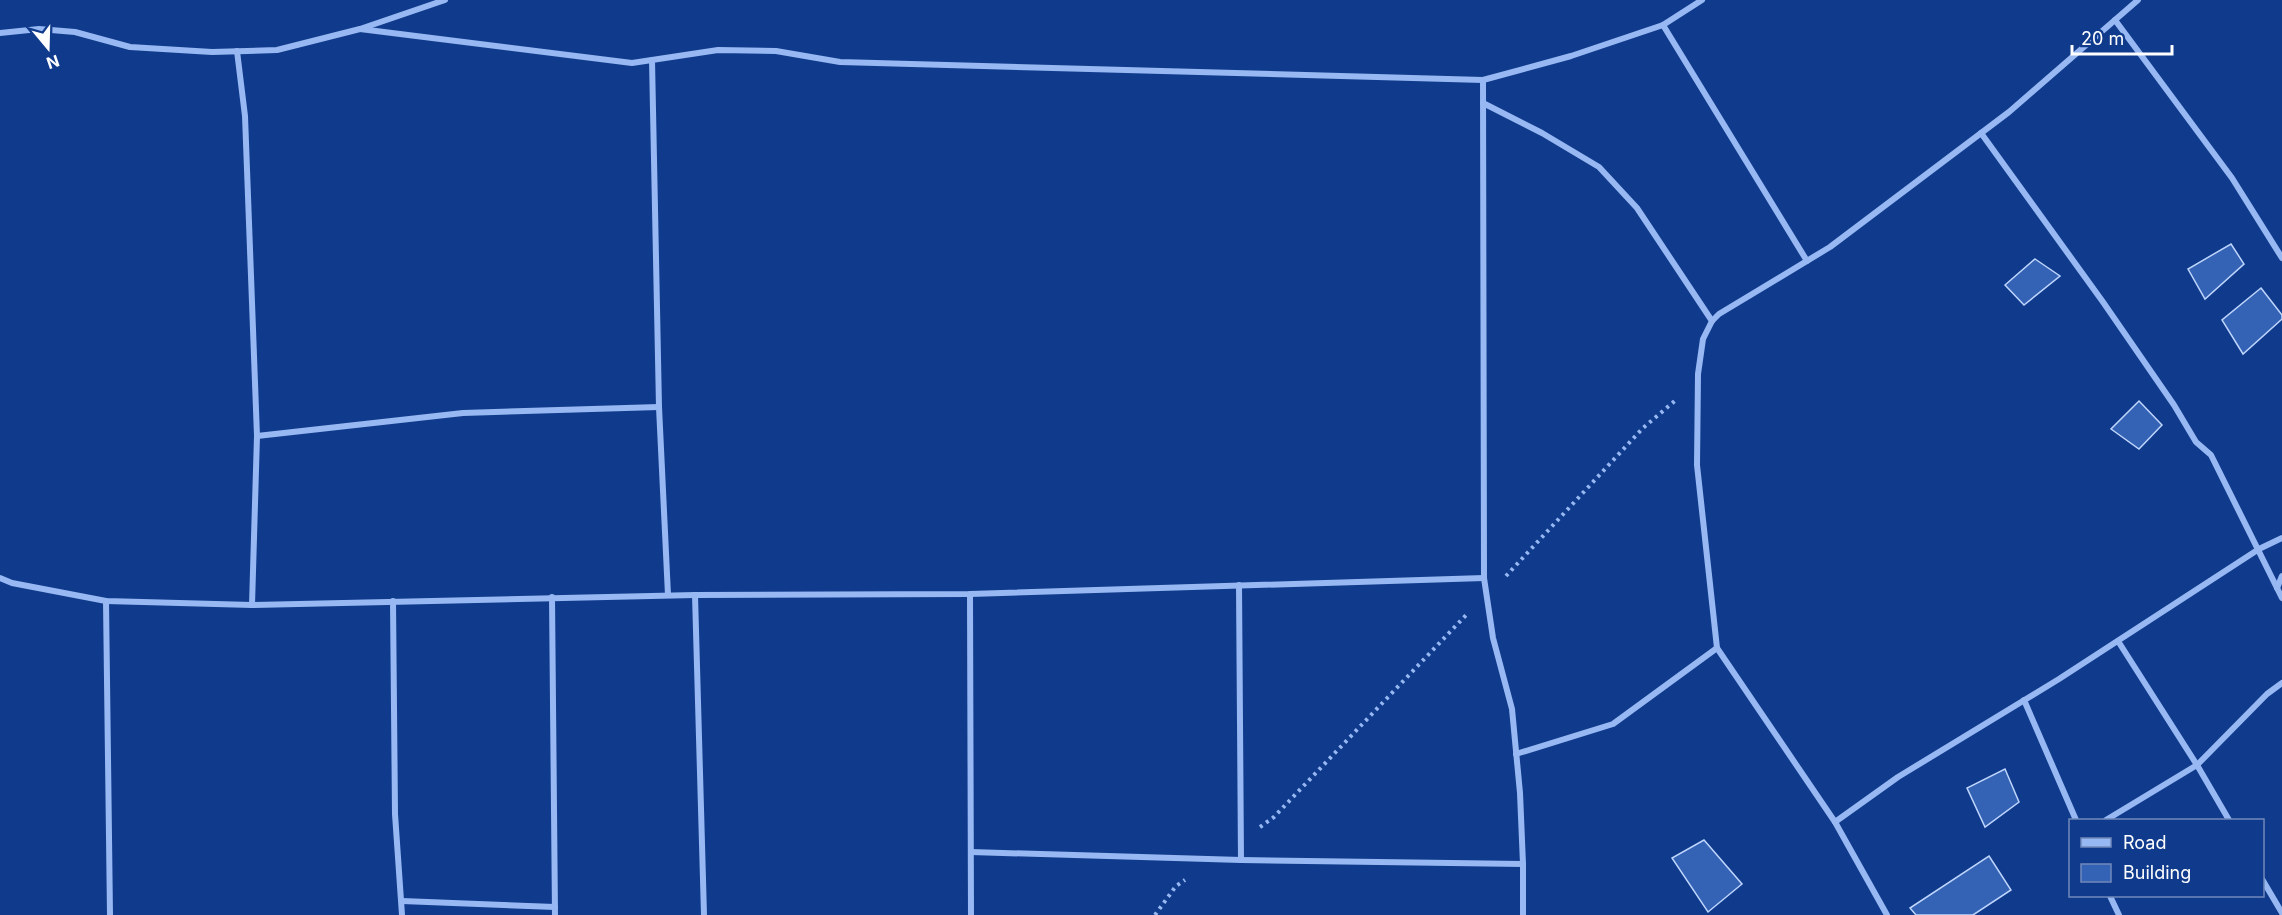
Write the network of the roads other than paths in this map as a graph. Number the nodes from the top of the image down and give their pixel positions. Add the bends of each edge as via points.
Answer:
1 (445, 0) edge
2 (1702, 0) edge
3 (2138, 0) edge
4 (2115, 20) junction
5 (1663, 25) junction
6 (360, 29) junction
7 (0, 33) edge
8 (237, 51) junction
9 (652, 60) junction
10 (1483, 80) junction
11 (1483, 103) junction
12 (1981, 133) junction
13 (2282, 258) edge
14 (1807, 261) junction
15 (1712, 321) junction
16 (659, 407) junction
17 (257, 436) junction
18 (2282, 538) edge
19 (2259, 549) junction
20 (2282, 576) edge
21 (0, 578) edge
22 (1484, 578) junction
23 (1239, 585) junction
24 (2277, 588) junction
25 (970, 594) junction
26 (668, 595) junction
27 (695, 595) junction
28 (552, 597) junction
29 (2282, 598) edge
30 (106, 601) junction
31 (393, 601) junction
32 (252, 605) junction
33 (2118, 641) junction
34 (1717, 648) junction
35 (2282, 683) edge
36 (2024, 700) junction
37 (1516, 754) junction
38 (2197, 765) junction
39 (2076, 819) edge
40 (2108, 819) edge
41 (2228, 819) edge
42 (1835, 822) junction
43 (971, 852) junction
44 (1241, 860) junction
45 (1523, 864) junction
46 (2264, 882) edge
47 (2110, 897) edge
48 (402, 901) junction
49 (555, 907) junction
50 (2282, 913) edge
51 (110, 915) edge
52 (402, 915) edge
53 (555, 915) edge
54 (704, 915) edge
55 (971, 915) edge
56 (1523, 915) edge
57 (1887, 915) edge
58 (2119, 915) edge

1 - 6 street
2 - 5 street
3 - 4 street
4 - 12 street
4 - 13 street via 2232,178
5 - 10 street
5 - 14 street
6 - 8 street via 277,50
6 - 9 street via 632,63
7 - 8 street via 39,29 75,32 130,47
8 - 17 street via 245,116
9 - 10 street via 718,50 776,51 840,63
9 - 16 street
10 - 11 street
11 - 15 street via 1599,167 1637,208
11 - 22 street
12 - 14 street
12 - 19 street via 2103,302 2196,441 2211,455
14 - 15 street
15 - 34 street via 1703,339 1698,374 1697,465
16 - 17 street via 463,412
16 - 26 street
17 - 32 street
18 - 19 street
19 - 24 street
19 - 33 street
20 - 24 street
21 - 30 street
22 - 23 street
22 - 37 street via 1493,638 1512,709
23 - 25 street
23 - 44 street
24 - 29 street
25 - 27 street
25 - 43 street
26 - 27 street
26 - 28 street
27 - 54 street
28 - 31 street
28 - 49 street
30 - 32 street
30 - 51 street
31 - 32 street
31 - 48 street via 395,814
33 - 36 street
33 - 38 street
34 - 37 street via 1613,724
34 - 42 street
35 - 38 street via 2266,694
36 - 39 street
36 - 42 street via 1898,777
37 - 45 street
38 - 40 street
38 - 41 street
42 - 57 street
43 - 44 street
43 - 55 street
44 - 45 street
45 - 56 street
46 - 50 street
47 - 58 street
48 - 49 street
48 - 52 street
49 - 53 street

